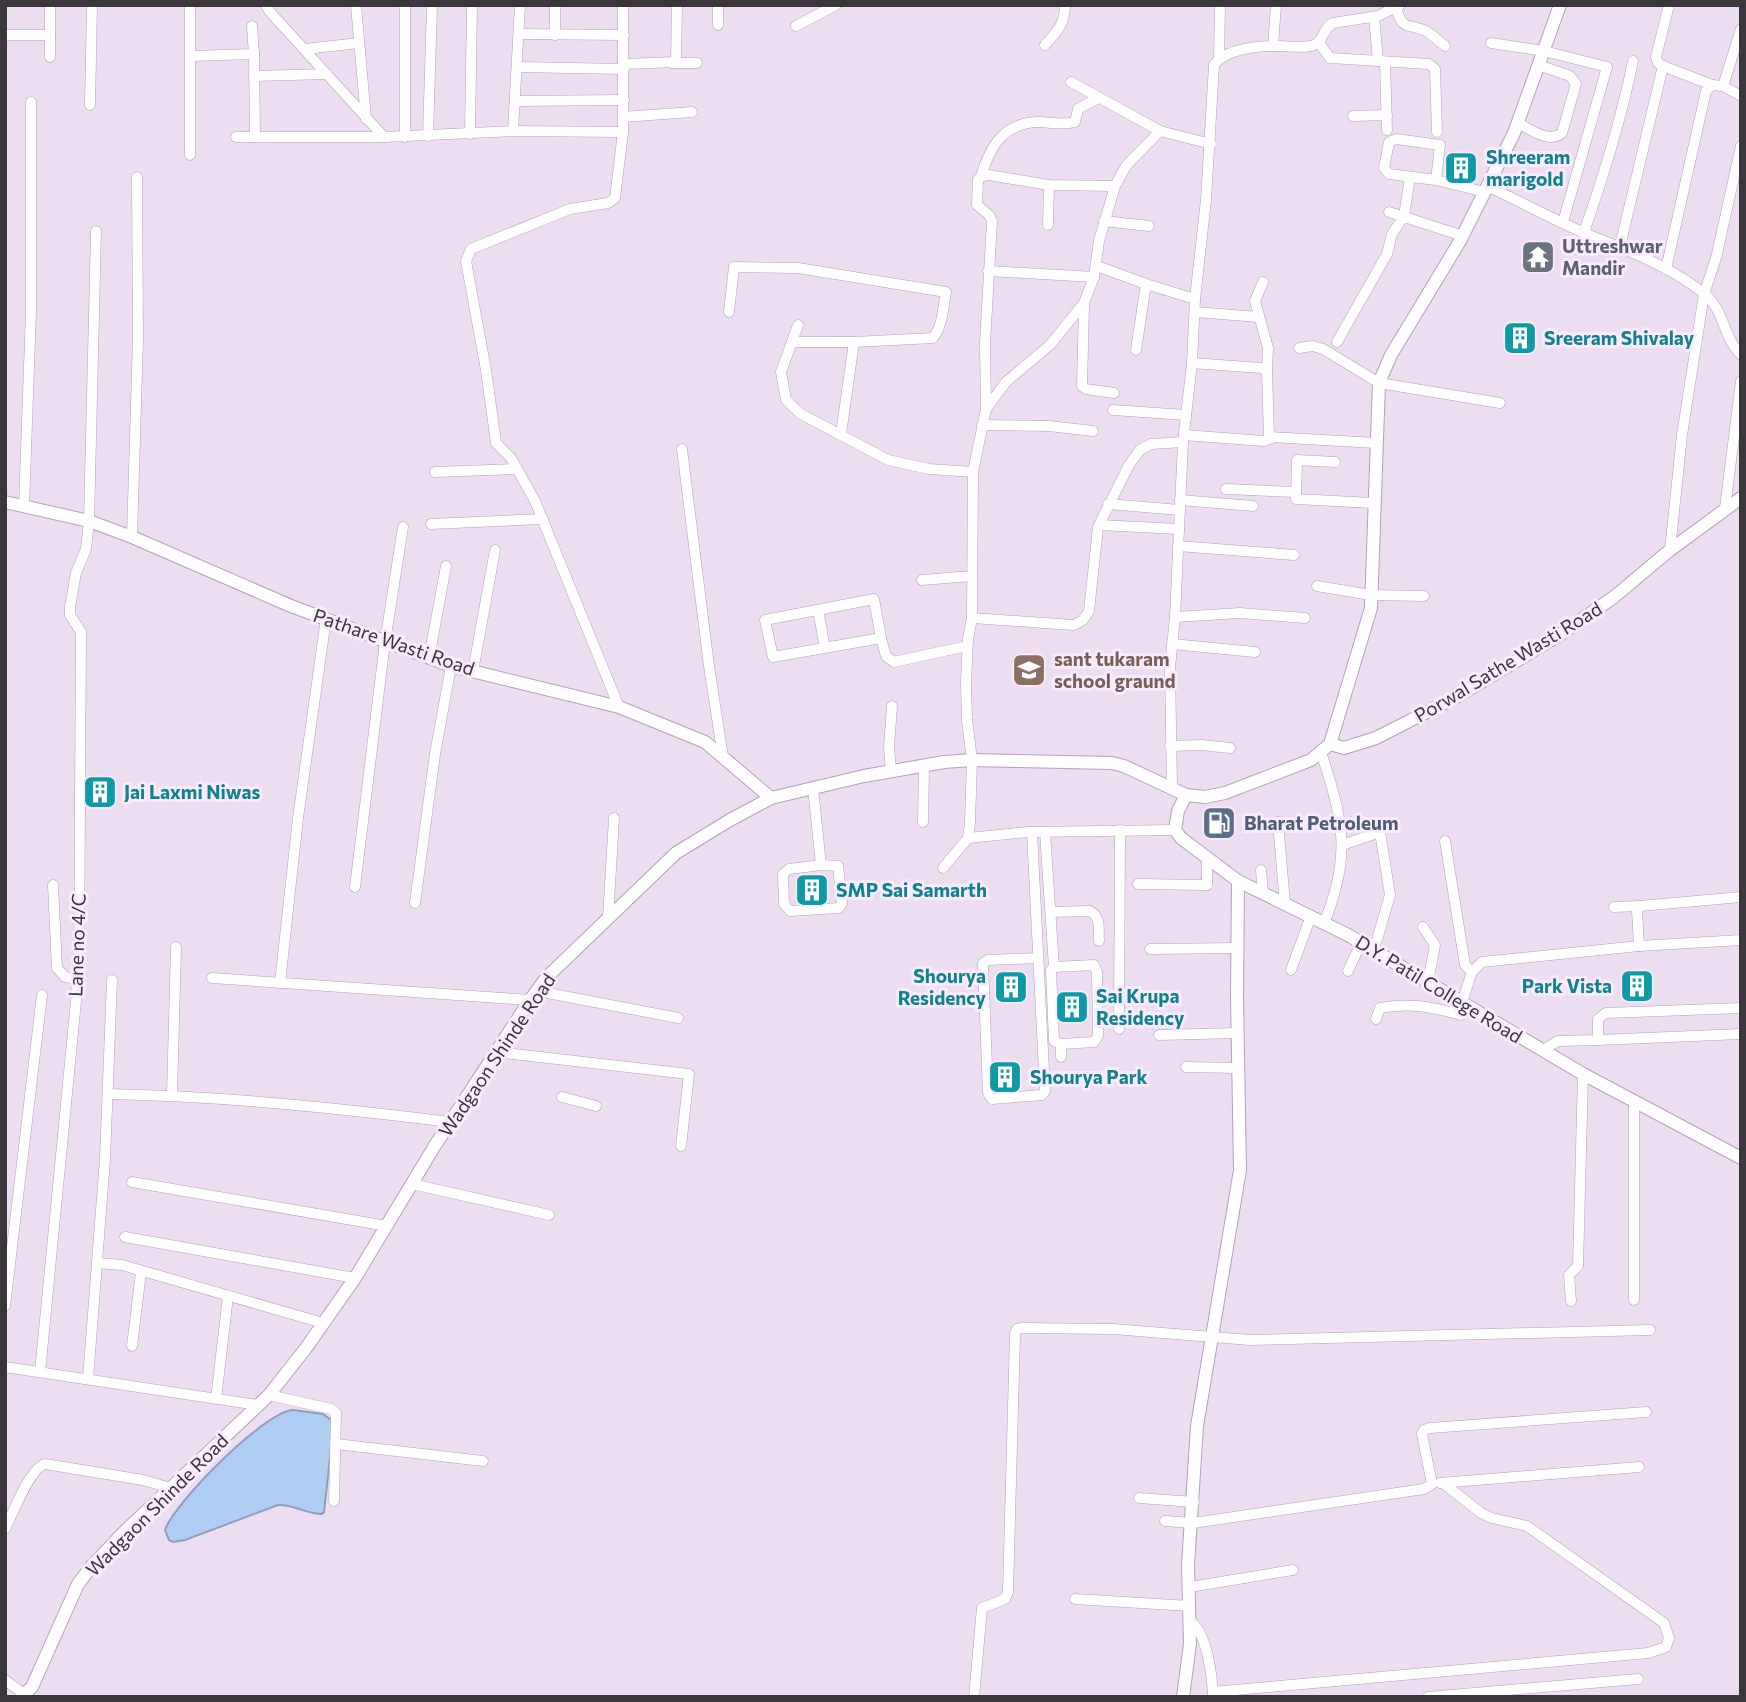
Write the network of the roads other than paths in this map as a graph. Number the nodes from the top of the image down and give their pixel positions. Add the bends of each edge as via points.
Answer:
1 (50, 5) edge
2 (92, 5) edge
3 (190, 5) edge
4 (266, 5) edge
5 (356, 5) edge
6 (405, 5) edge
7 (432, 5) edge
8 (472, 5) edge
9 (520, 5) edge
10 (555, 5) edge
11 (623, 5) edge
12 (677, 5) edge
13 (718, 5) edge
14 (836, 5) edge
15 (1065, 5) edge
16 (1220, 5) edge
17 (1276, 5) edge
18 (1560, 5) edge
19 (1669, 5) edge
20 (1398, 6) edge
21 (1374, 17) junction
22 (718, 24) dead end
23 (252, 26) dead end
24 (796, 26) dead end
25 (1741, 29) edge
26 (519, 34) junction
27 (5, 35) edge
28 (50, 35) junction
29 (555, 35) junction
30 (624, 35) junction
31 (359, 43) junction
32 (1319, 43) junction
33 (1491, 43) dead end
34 (1045, 45) dead end
35 (1273, 46) junction
36 (1445, 46) dead end
37 (304, 49) junction
38 (1544, 51) junction
39 (254, 54) junction
40 (191, 56) junction
41 (50, 57) dead end
42 (1219, 59) junction
43 (1382, 61) junction
44 (1633, 61) dead end
45 (672, 64) junction
46 (697, 64) dead end
47 (1538, 65) junction
48 (517, 66) junction
49 (1663, 66) junction
50 (624, 67) junction
51 (327, 74) junction
52 (254, 76) junction
53 (1071, 82) dead end
54 (1717, 86) junction
55 (1741, 96) edge
56 (1098, 98) junction
57 (624, 100) junction
58 (515, 101) junction
59 (31, 102) dead end
60 (90, 105) dead end
61 (692, 112) dead end
62 (1387, 115) junction
63 (1353, 116) dead end
64 (623, 117) junction
65 (366, 119) junction
66 (1517, 123) junction
67 (1387, 130) dead end
68 (513, 131) junction
69 (1160, 131) junction
70 (623, 132) junction
71 (1437, 132) dead end
72 (470, 134) junction
73 (405, 136) junction
74 (428, 136) junction
75 (236, 137) dead end
76 (255, 137) junction
77 (384, 137) junction
78 (1211, 144) junction
79 (1741, 146) edge
80 (190, 155) dead end
81 (137, 177) dead end
82 (981, 177) junction
83 (1410, 177) junction
84 (1436, 180) junction
85 (1049, 184) junction
86 (1115, 186) junction
87 (1486, 189) junction
88 (1389, 212) dead end
89 (1404, 216) junction
90 (1104, 221) junction
91 (1563, 222) junction
92 (1048, 225) dead end
93 (1149, 226) dead end
94 (96, 231) dead end
95 (1584, 232) junction
96 (1463, 236) junction
97 (1620, 246) junction
98 (1097, 266) junction
99 (1667, 269) junction
100 (988, 271) junction
101 (1094, 277) junction
102 (1263, 282) dead end
103 (1146, 284) junction
104 (1704, 294) junction
105 (1195, 299) junction
106 (1084, 303) junction
107 (729, 312) dead end
108 (1195, 312) junction
109 (1259, 317) junction
110 (798, 325) dead end
111 (792, 342) junction
112 (854, 342) junction
113 (1337, 342) dead end
114 (1299, 348) dead end
115 (1136, 350) dead end
116 (1741, 355) edge
117 (1192, 363) junction
118 (1267, 371) junction
119 (1379, 383) junction
120 (1741, 383) edge
121 (1114, 393) dead end
122 (1500, 403) dead end
123 (986, 409) junction
124 (1113, 410) dead end
125 (1186, 415) junction
126 (982, 425) junction
127 (1093, 431) dead end
128 (841, 434) junction
129 (1183, 438) junction
130 (1272, 438) junction
131 (1376, 443) junction
132 (682, 449) dead end
133 (1335, 461) dead end
134 (517, 469) junction
135 (435, 472) dead end
136 (973, 472) junction
137 (1226, 489) dead end
138 (1296, 492) junction
139 (1741, 498) edge
140 (5, 502) edge
141 (1373, 503) junction
142 (1108, 504) junction
143 (1180, 505) junction
144 (1253, 506) dead end
145 (24, 507) junction
146 (1725, 508) junction
147 (543, 519) junction
148 (89, 521) junction
149 (431, 524) dead end
150 (1099, 525) junction
151 (403, 527) dead end
152 (1179, 529) junction
153 (132, 537) junction
154 (1178, 546) junction
155 (495, 550) dead end
156 (1670, 550) junction
157 (1294, 555) dead end
158 (446, 566) dead end
159 (972, 576) junction
160 (922, 580) dead end
161 (1317, 586) dead end
162 (1371, 595) junction
163 (1424, 596) dead end
164 (818, 610) junction
165 (1175, 617) junction
166 (972, 618) junction
167 (1305, 618) dead end
168 (326, 619) junction
169 (881, 638) junction
170 (386, 642) junction
171 (1172, 645) junction
172 (967, 646) junction
173 (825, 649) junction
174 (1255, 652) dead end
175 (429, 658) junction
176 (1106, 662) dead end
177 (1170, 663) junction
178 (451, 666) junction
179 (473, 671) junction
180 (892, 706) dead end
181 (619, 708) junction
182 (1170, 746) junction
183 (1230, 748) dead end
184 (1325, 748) junction
185 (723, 757) junction
186 (972, 760) junction
187 (923, 766) junction
188 (891, 771) junction
189 (813, 788) junction
190 (1172, 788) junction
191 (1186, 795) junction
192 (771, 798) junction
193 (614, 818) dead end
194 (923, 822) dead end
195 (1278, 822) dead end
196 (1120, 830) junction
197 (1175, 830) junction
198 (1032, 832) junction
199 (1045, 832) junction
200 (968, 838) junction
201 (1445, 841) dead end
202 (1342, 845) junction
203 (1207, 858) junction
204 (821, 865) junction
205 (943, 868) dead end
206 (1261, 870) dead end
207 (1238, 881) junction
208 (1138, 884) dead end
209 (53, 885) dead end
210 (355, 887) dead end
211 (1263, 893) junction
212 (1741, 897) edge
213 (415, 903) dead end
214 (1285, 904) junction
215 (1640, 905) junction
216 (1614, 907) dead end
217 (1051, 912) junction
218 (1311, 916) junction
219 (608, 918) junction
220 (1324, 923) junction
221 (1423, 927) dead end
222 (1741, 940) edge
223 (1099, 941) dead end
224 (1361, 943) junction
225 (1639, 946) junction
226 (176, 947) dead end
227 (1237, 948) junction
228 (1150, 949) dead end
229 (1374, 950) junction
230 (1038, 958) junction
231 (1054, 967) junction
232 (1291, 970) dead end
233 (1348, 971) dead end
234 (1472, 972) junction
235 (212, 978) dead end
236 (78, 979) junction
237 (111, 980) dead end
238 (1428, 982) junction
239 (280, 984) junction
240 (42, 995) dead end
241 (533, 996) junction
242 (1741, 1008) edge
243 (1461, 1009) junction
244 (678, 1018) dead end
245 (1376, 1019) dead end
246 (1119, 1029) dead end
247 (1237, 1033) junction
248 (1741, 1034) edge
249 (1159, 1035) dead end
250 (1598, 1040) junction
251 (1061, 1044) junction
252 (1542, 1050) junction
253 (496, 1052) junction
254 (1061, 1057) dead end
255 (1186, 1067) dead end
256 (1238, 1068) junction
257 (1583, 1074) junction
258 (108, 1094) junction
259 (172, 1095) junction
260 (562, 1097) dead end
261 (1634, 1101) junction
262 (596, 1106) dead end
263 (450, 1122) junction
264 (681, 1146) dead end
265 (1741, 1158) edge
266 (132, 1182) dead end
267 (412, 1184) junction
268 (549, 1215) dead end
269 (387, 1226) junction
270 (125, 1237) dead end
271 (8, 1261) edge
272 (97, 1263) junction
273 (141, 1272) junction
274 (355, 1278) junction
275 (228, 1296) junction
276 (1634, 1300) dead end
277 (1571, 1301) dead end
278 (5, 1306) edge
279 (324, 1323) junction
280 (1650, 1330) dead end
281 (1212, 1337) junction
282 (132, 1346) dead end
283 (5, 1367) edge
284 (40, 1372) junction
285 (88, 1380) junction
286 (269, 1395) junction
287 (216, 1399) junction
288 (258, 1405) junction
289 (1646, 1412) dead end
290 (336, 1444) junction
291 (483, 1461) dead end
292 (1639, 1467) dead end
293 (1438, 1483) junction
294 (171, 1488) junction
295 (1139, 1498) dead end
296 (334, 1501) dead end
297 (1194, 1502) junction
298 (1165, 1521) dead end
299 (1193, 1523) junction
300 (6, 1524) edge
301 (1293, 1570) dead end
302 (1190, 1587) junction
303 (1075, 1600) dead end
304 (1190, 1606) junction
305 (1190, 1621) junction
306 (1638, 1679) dead end
307 (5, 1680) edge
308 (1213, 1694) edge
309 (23, 1696) edge
310 (974, 1697) edge
311 (1183, 1697) edge
312 (1428, 1697) edge

1 - 28 street
2 - 60 street
3 - 40 street
4 - 37 street
5 - 31 street
6 - 73 street
7 - 74 street
8 - 72 street
9 - 26 street
10 - 29 street
11 - 30 street
12 - 45 street via 677,57
13 - 22 street
14 - 24 street
15 - 34 street via 1061,28
16 - 42 street
17 - 35 street
18 - 38 street
19 - 49 street via 1656,57
20 - 21 street
20 - 36 street via 1402,23 1425,31
21 - 32 street via 1333,23
21 - 43 street
23 - 39 street
25 - 54 street
26 - 29 street
26 - 48 street
27 - 28 street
28 - 41 street
29 - 30 street
30 - 50 street
31 - 37 street
31 - 65 street
32 - 35 street
32 - 43 street via 1330,58
33 - 38 street
35 - 42 street
37 - 51 street
38 - 47 street
38 - 91 street via 1607,67
39 - 40 street
39 - 52 street
40 - 80 street
42 - 78 street via 1212,72
43 - 62 street
43 - 71 street via 1429,64 1435,69
44 - 95 street via 1614,145
45 - 46 street
45 - 50 street
47 - 66 street
47 - 66 street via 1570,76 1576,84 1562,133 1548,137
48 - 50 street
48 - 58 street
49 - 54 street
49 - 97 street
50 - 57 street
51 - 52 street
51 - 65 street
52 - 76 street
53 - 56 street
54 - 55 street
54 - 99 street via 1706,91
56 - 69 street
56 - 82 street via 1078,108 1075,122 1023,124 1004,132
57 - 58 street
57 - 64 street
58 - 68 street
59 - 145 street via 31,312
61 - 64 street
62 - 63 street
62 - 67 street
64 - 70 street
65 - 77 street
66 - 87 street
68 - 70 street
68 - 72 street
69 - 78 street
69 - 86 street via 1126,166
70 - 134 street via 615,198 559,214 468,254 496,443
72 - 74 street
73 - 74 street
73 - 77 street
75 - 76 street
76 - 77 street
78 - 105 street
79 - 104 street
81 - 153 street
82 - 85 street
82 - 100 street via 977,205 992,221
83 - 84 street
83 - 84 street via 1385,171 1387,146 1392,140 1440,145
83 - 89 street
84 - 87 street
85 - 86 street
85 - 92 street
86 - 90 street
87 - 91 street
87 - 96 street
88 - 89 street
89 - 96 street
89 - 113 street
90 - 93 street
90 - 98 street
91 - 95 street
94 - 148 street, Lane no 4/C
95 - 97 street
96 - 119 street
97 - 99 street
98 - 101 street
98 - 103 street
99 - 104 street
100 - 101 street
100 - 123 street
101 - 106 street
102 - 109 street via 1255,301
103 - 105 street
103 - 115 street
104 - 116 street via 1720,311 1732,346
104 - 156 street
105 - 108 street
106 - 121 street via 1082,386
106 - 123 street via 1050,345 1006,382
107 - 112 street via 734,267 798,268 946,292 942,320 933,338
108 - 109 street
108 - 117 street
109 - 118 street via 1268,348
110 - 111 street
111 - 112 street
111 - 128 street via 781,372 786,400
112 - 128 street
114 - 119 street via 1323,349
117 - 118 street
117 - 125 street
118 - 130 street
119 - 122 street
119 - 131 street
120 - 146 street
123 - 126 street
124 - 125 street
125 - 129 street
126 - 127 street
126 - 136 street
128 - 136 street via 888,460
129 - 130 street
129 - 142 street via 1140,450
129 - 143 street
130 - 131 street
131 - 141 street
132 - 185 street
133 - 138 street via 1297,460
134 - 135 street
134 - 147 street
136 - 159 street
137 - 138 street
138 - 141 street via 1296,499
139 - 146 street, Porwal Sathe Wasti Road
140 - 145 street, Pathare Wasti Road
141 - 162 street
142 - 143 street
142 - 150 street
143 - 144 street
143 - 152 street
145 - 148 street, Pathare Wasti Road
146 - 156 street, Porwal Sathe Wasti Road
147 - 149 street
147 - 181 street
148 - 153 street, Pathare Wasti Road
148 - 236 street, Lane no 4/C via 70,607 81,632
150 - 152 street
150 - 166 street via 1089,611 1083,620 1074,625
151 - 170 street
152 - 154 street
153 - 168 street, Pathare Wasti Road
154 - 157 street
154 - 165 street
155 - 179 street
156 - 184 street, Porwal Sathe Wasti Road via 1561,634 1458,696 1376,738 1344,748
158 - 175 street
159 - 160 street
159 - 166 street
161 - 162 street
162 - 163 street
162 - 184 street via 1371,608
164 - 169 street via 874,599
164 - 173 street
164 - 173 street via 765,620 773,657
165 - 167 street via 1240,613
165 - 171 street
166 - 172 street
168 - 170 street, Pathare Wasti Road
168 - 239 street
169 - 172 street via 886,656 894,662
169 - 173 street
170 - 175 street, Pathare Wasti Road
170 - 210 street
171 - 174 street
171 - 177 street
172 - 186 street
175 - 178 street, Pathare Wasti Road
176 - 177 street
177 - 182 street
178 - 179 street, Pathare Wasti Road
178 - 213 street
179 - 181 street, Pathare Wasti Road
180 - 188 street
181 - 185 street, Pathare Wasti Road via 705,741
182 - 183 street
182 - 190 street
184 - 191 street via 1311,760 1225,793
184 - 202 street
185 - 192 street, Pathare Wasti Road
186 - 187 street, Wadgaon Shinde Road
186 - 190 street, Wadgaon Shinde Road via 1112,763
186 - 200 street
187 - 188 street, Wadgaon Shinde Road
187 - 194 street
188 - 189 street, Wadgaon Shinde Road
189 - 192 street, Wadgaon Shinde Road
189 - 204 street
190 - 191 street, Wadgaon Shinde Road
191 - 197 street
192 - 219 street, Wadgaon Shinde Road via 676,853
193 - 219 street
195 - 214 street
196 - 197 street
196 - 199 street
196 - 246 street
197 - 203 street, D.Y. Patil College Road
198 - 199 street
198 - 200 street
198 - 230 street
199 - 217 street
200 - 205 street
201 - 234 street via 1465,965
202 - 220 street via 1341,870
202 - 229 street via 1380,832 1390,895
203 - 207 street, D.Y. Patil College Road
203 - 208 street via 1207,885
204 - 204 street via 838,866 839,908 790,911 784,904 783,874
206 - 211 street
207 - 211 street, D.Y. Patil College Road
207 - 227 street
209 - 236 street via 57,968 65,977
211 - 214 street, D.Y. Patil College Road
212 - 215 street
214 - 218 street, D.Y. Patil College Road
215 - 216 street
215 - 225 street
217 - 223 street via 1095,913
217 - 231 street
218 - 220 street, D.Y. Patil College Road
218 - 232 street
219 - 241 street, Wadgaon Shinde Road
220 - 224 street, D.Y. Patil College Road
221 - 238 street via 1436,945
222 - 225 street
224 - 229 street, D.Y. Patil College Road
224 - 233 street
225 - 234 street via 1482,962
226 - 259 street
227 - 228 street
227 - 247 street
229 - 238 street, D.Y. Patil College Road
230 - 230 street via 983,963 988,1093 992,1099 1038,1096 1045,1091
231 - 251 street via 1050,975 1054,1041
231 - 251 street via 1094,965 1097,972 1096,1039
234 - 243 street
235 - 239 street
236 - 284 street, Lane no 4/C
237 - 258 street
238 - 243 street, D.Y. Patil College Road
239 - 241 street
240 - 271 street
241 - 244 street
241 - 253 street, Wadgaon Shinde Road
242 - 250 street via 1606,1013 1598,1019
243 - 245 street via 1400,1004 1380,1008
243 - 252 street, D.Y. Patil College Road
247 - 249 street
247 - 256 street
248 - 250 street
250 - 252 street via 1558,1041
251 - 254 street
252 - 257 street, D.Y. Patil College Road
253 - 263 street, Wadgaon Shinde Road
253 - 264 street via 690,1074
255 - 256 street
256 - 281 street via 1238,1188
257 - 261 street, D.Y. Patil College Road
257 - 277 street via 1578,1266 1569,1275
258 - 259 street
258 - 272 street
259 - 263 street
260 - 262 street
261 - 265 street, D.Y. Patil College Road
261 - 276 street
263 - 267 street, Wadgaon Shinde Road
266 - 269 street
267 - 268 street
267 - 269 street, Wadgaon Shinde Road
269 - 274 street, Wadgaon Shinde Road
270 - 274 street
271 - 278 street
272 - 273 street
272 - 285 street
273 - 275 street
273 - 282 street
274 - 279 street, Wadgaon Shinde Road
275 - 279 street
275 - 287 street
279 - 286 street, Wadgaon Shinde Road
280 - 281 street
281 - 297 street via 1197,1426
281 - 310 street via 1112,1329 1017,1329 1008,1592 1005,1599 982,1608
283 - 284 street
284 - 285 street
285 - 287 street
286 - 288 street, Wadgaon Shinde Road
286 - 290 street via 331,1409 337,1419
287 - 288 street
288 - 294 street, Wadgaon Shinde Road
289 - 293 street via 1424,1430
290 - 291 street
290 - 296 street
292 - 293 street
293 - 299 street via 1424,1489
293 - 308 street via 1481,1513 1527,1526 1664,1623 1669,1638 1666,1647 1648,1653
294 - 300 street via 45,1464 38,1466
294 - 309 street, Wadgaon Shinde Road via 78,1584 32,1687
295 - 297 street
297 - 299 street
298 - 299 street
299 - 302 street
301 - 302 street
302 - 304 street
303 - 304 street
304 - 305 street
305 - 308 street via 1203,1639
305 - 311 street
306 - 312 street
307 - 309 street

